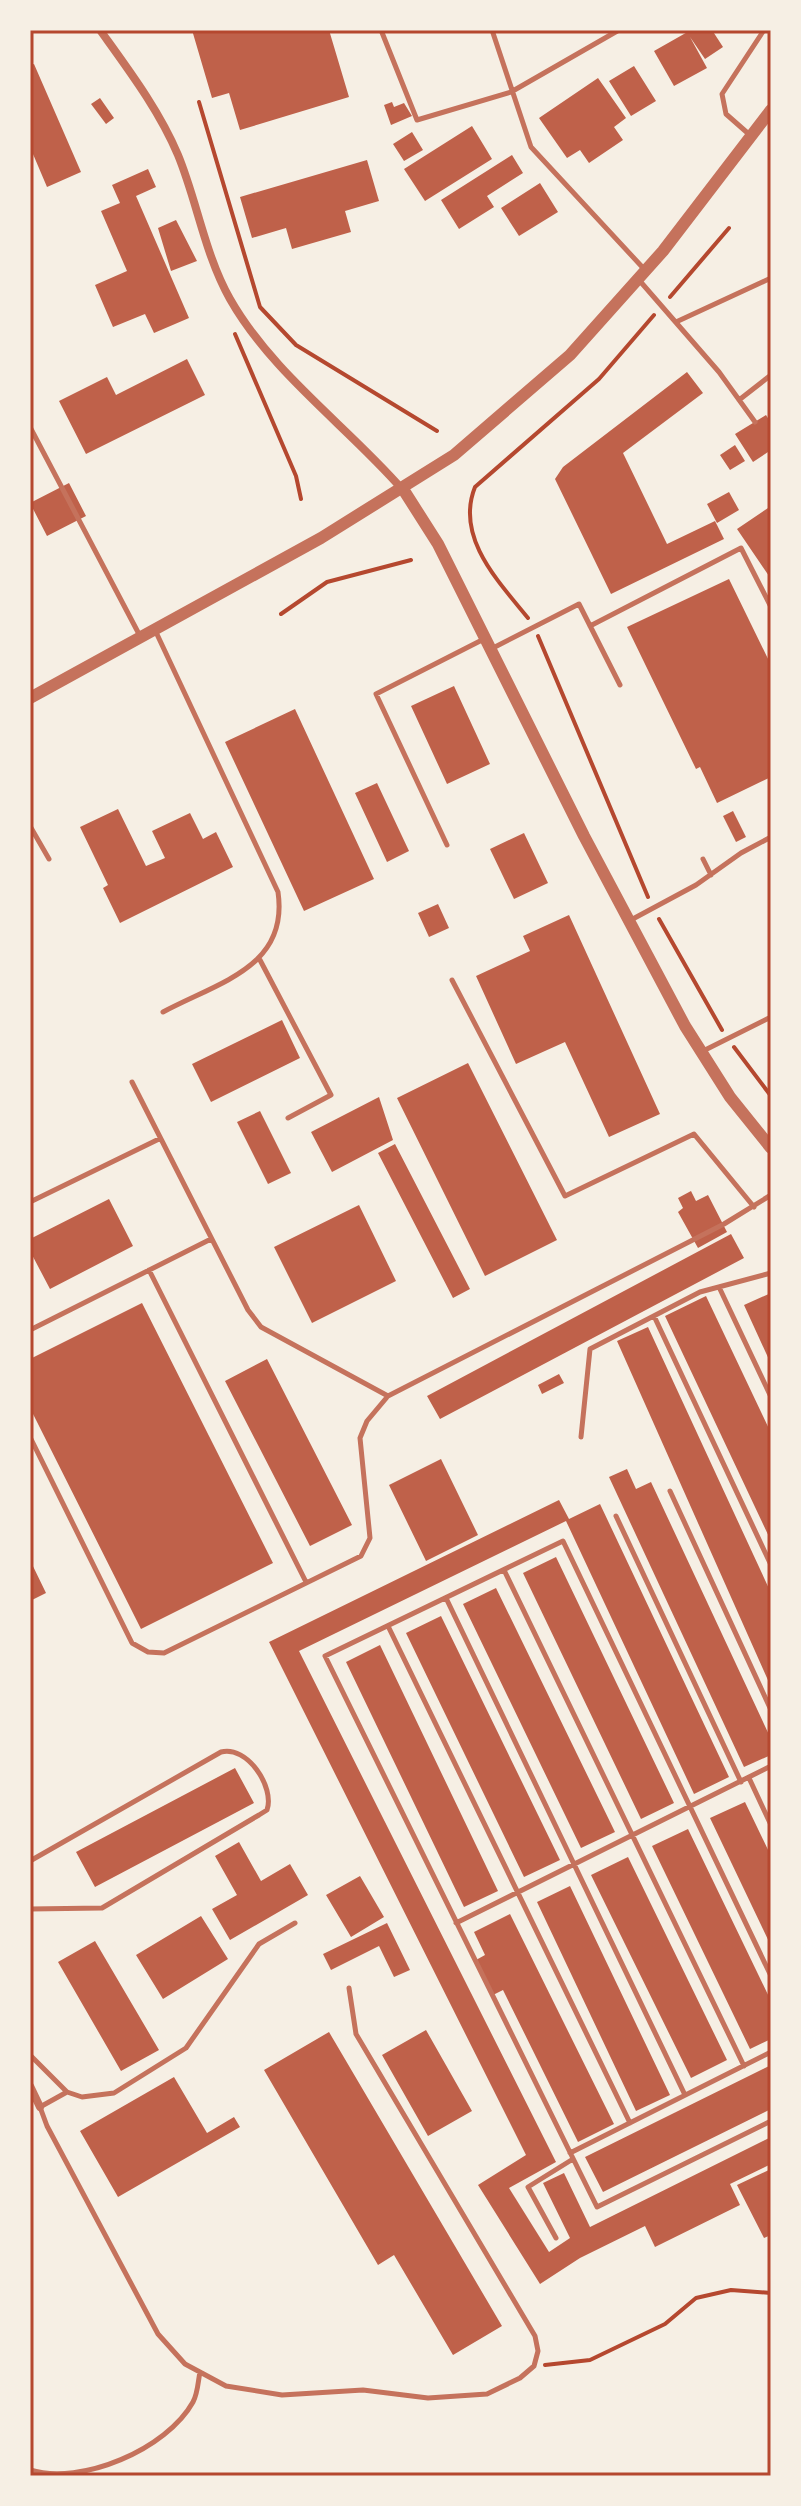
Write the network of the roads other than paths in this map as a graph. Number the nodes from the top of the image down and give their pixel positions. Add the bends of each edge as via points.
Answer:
1 (381, 30) edge
2 (492, 30) edge
3 (619, 30) edge
4 (764, 30) edge
5 (104, 32) edge
6 (511, 92) junction
7 (771, 110) edge
8 (752, 136) junction
9 (643, 275) junction
10 (771, 278) edge
11 (676, 322) junction
12 (771, 375) edge
13 (739, 400) junction
14 (755, 422) dead end
15 (30, 427) edge
16 (403, 489) junction
17 (771, 607) edge
18 (590, 626) junction
19 (155, 629) junction
20 (140, 637) junction
21 (487, 644) junction
22 (620, 685) dead end
23 (30, 698) edge
24 (30, 826) edge
25 (771, 837) edge
26 (447, 845) dead end
27 (49, 859) dead end
28 (703, 859) dead end
29 (711, 875) junction
30 (628, 922) junction
31 (260, 960) junction
32 (452, 980) dead end
33 (163, 1012) dead end
34 (771, 1017) edge
35 (700, 1052) junction
36 (132, 1082) dead end
37 (288, 1118) dead end
38 (159, 1139) junction
39 (771, 1148) edge
40 (771, 1195) edge
41 (30, 1202) edge
42 (754, 1207) junction
43 (211, 1239) junction
44 (149, 1270) junction
45 (771, 1273) edge
46 (719, 1287) junction
47 (654, 1316) junction
48 (30, 1330) edge
49 (388, 1396) junction
50 (771, 1397) edge
51 (30, 1437) edge
52 (581, 1437) dead end
53 (670, 1491) dead end
54 (616, 1516) dead end
55 (771, 1565) edge
56 (504, 1570) junction
57 (306, 1582) junction
58 (446, 1598) junction
59 (388, 1626) junction
60 (771, 1710) edge
61 (771, 1766) edge
62 (749, 1778) junction
63 (741, 1782) junction
64 (690, 1807) junction
65 (771, 1825) edge
66 (633, 1836) junction
67 (30, 1861) edge
68 (575, 1864) junction
69 (516, 1893) junction
70 (30, 1909) edge
71 (295, 1923) dead end
72 (456, 1923) junction
73 (771, 1976) edge
74 (349, 1988) dead end
75 (771, 2052) edge
76 (30, 2055) edge
77 (744, 2066) junction
78 (30, 2086) edge
79 (67, 2092) junction
80 (685, 2095) junction
81 (40, 2107) junction
82 (771, 2121) edge
83 (630, 2123) junction
84 (572, 2156) junction
85 (556, 2238) dead end
86 (200, 2372) junction
87 (30, 2470) edge

1 - 6 lane via 417,120
2 - 6 lane
3 - 6 lane
4 - 8 lane via 722,94 726,114
5 - 16 street via 177,152 217,270 240,315 300,385
6 - 9 lane via 531,147
7 - 8 street
8 - 9 street
9 - 11 lane
9 - 16 street via 532,390 454,455
10 - 11 lane
11 - 13 lane
12 - 13 lane
13 - 14 lane
15 - 20 lane
16 - 19 street
16 - 21 street via 438,544
17 - 18 lane via 741,548
18 - 21 lane via 579,604
18 - 22 lane
19 - 20 street
19 - 31 lane via 278,892 281,915 274,941
20 - 23 street
21 - 26 lane via 376,694
21 - 30 street
24 - 27 lane
25 - 29 lane
28 - 29 lane
29 - 30 lane
30 - 35 street
31 - 33 lane
31 - 37 lane via 331,1095
32 - 42 lane via 565,1196 694,1134
34 - 35 lane
35 - 39 street
36 - 38 lane
38 - 41 lane
38 - 43 lane
40 - 42 lane
42 - 49 lane
43 - 44 lane
43 - 49 lane via 261,1327
44 - 48 lane
44 - 57 lane
45 - 46 lane
46 - 47 lane
46 - 50 lane
47 - 52 lane via 590,1349
47 - 55 lane
49 - 57 lane via 360,1438 370,1538 361,1556
51 - 57 lane via 132,1643 148,1652 164,1653
53 - 60 lane
54 - 63 lane
56 - 58 lane
56 - 64 lane via 563,1541
56 - 66 lane
58 - 59 lane
58 - 68 lane
59 - 69 lane
59 - 72 lane via 325,1656
61 - 62 lane
62 - 63 lane
62 - 65 lane
63 - 64 lane
64 - 66 lane
64 - 73 lane
66 - 68 lane
66 - 77 lane
67 - 70 lane via 221,1752 241,1752 268,1792 267,1810 102,1908
68 - 69 lane
68 - 80 lane
69 - 72 lane
69 - 83 lane
71 - 79 lane via 259,1944 186,2048 114,2093 82,2097
72 - 84 lane
74 - 86 lane via 356,2034 535,2336 534,2366 487,2394 428,2398 363,2390 282,2395 226,2386
75 - 77 lane
76 - 79 lane
77 - 80 lane
78 - 81 street
79 - 81 lane
80 - 83 lane
81 - 86 lane via 158,2334 185,2364
82 - 84 lane via 597,2207
83 - 84 lane
84 - 85 lane via 528,2187
86 - 87 lane via 193,2401 151,2443 99,2468 49,2476

